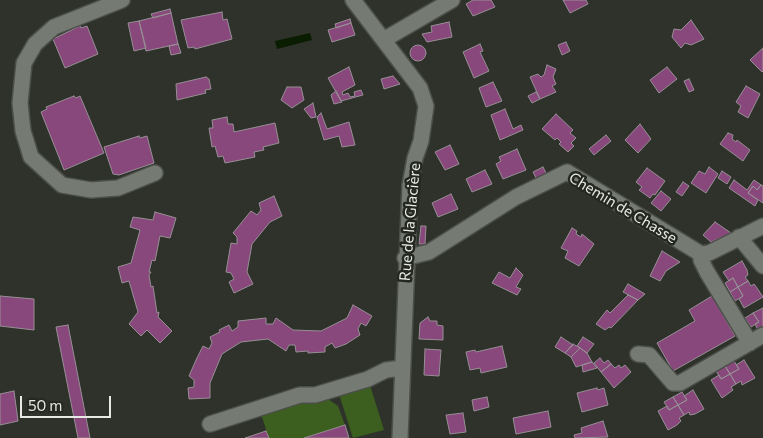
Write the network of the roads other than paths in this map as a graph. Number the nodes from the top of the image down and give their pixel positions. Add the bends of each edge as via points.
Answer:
1 (122, 0) edge
2 (353, 0) edge
3 (452, 0) edge
4 (385, 39) junction
5 (155, 173) dead end
6 (763, 226) edge
7 (739, 237) junction
8 (701, 254) junction
9 (405, 258) junction
10 (763, 266) edge
11 (756, 339) edge
12 (638, 354) dead end
13 (402, 368) junction
14 (210, 424) dead end
15 (400, 438) edge

1 - 5 street via 54,27 35,44 24,63 20,103 23,131 31,157 62,185 91,190 118,188
2 - 4 street, Rue de la Glacière
3 - 4 street
4 - 9 street, Rue de la Glacière via 420,88 426,106 410,185
6 - 7 street
7 - 8 street
7 - 10 street
8 - 9 street, Chemin de Chasse via 567,172 516,197 429,252
8 - 11 street via 707,272
9 - 13 street, Rue de la Glacière
11 - 12 street via 680,383 673,383 649,355
13 - 14 street via 386,370 368,379 315,395 300,395
13 - 15 street, Rue de la Glacière

